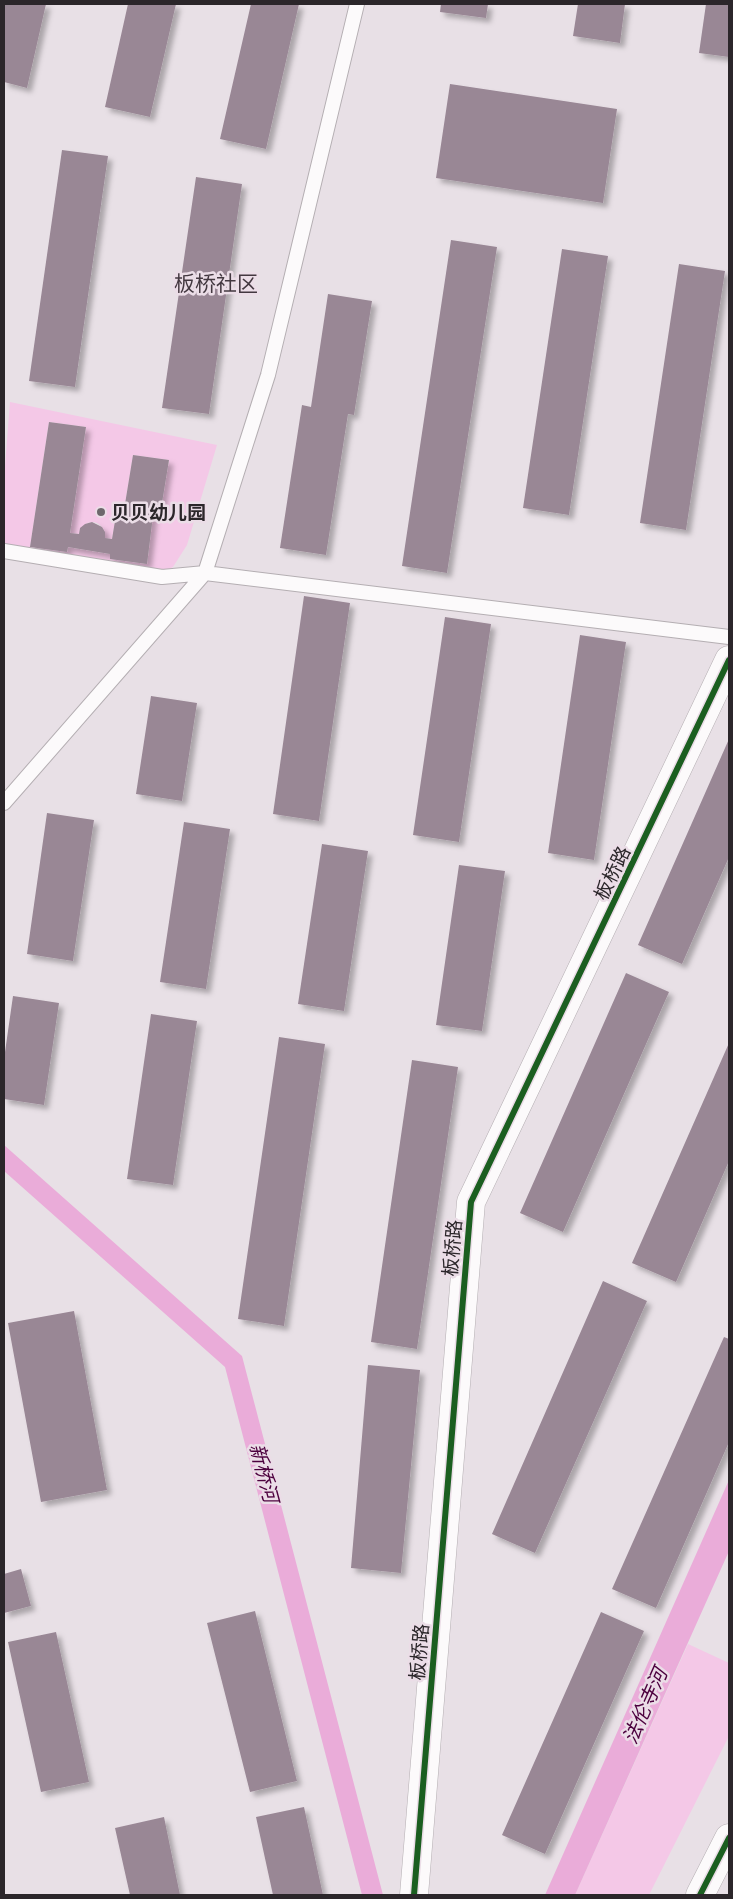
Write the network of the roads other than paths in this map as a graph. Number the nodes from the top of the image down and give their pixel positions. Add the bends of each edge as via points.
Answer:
1 (357, 4) edge
2 (4, 551) edge
3 (205, 573) junction
4 (729, 637) edge
5 (729, 660) edge
6 (4, 803) edge
7 (729, 1838) edge
8 (414, 1895) edge
9 (700, 1895) edge

1 - 3 lane via 268,375
2 - 3 lane via 162,577
3 - 4 lane
3 - 6 lane
5 - 8 street, 板桥路 via 471,1202
7 - 9 street

